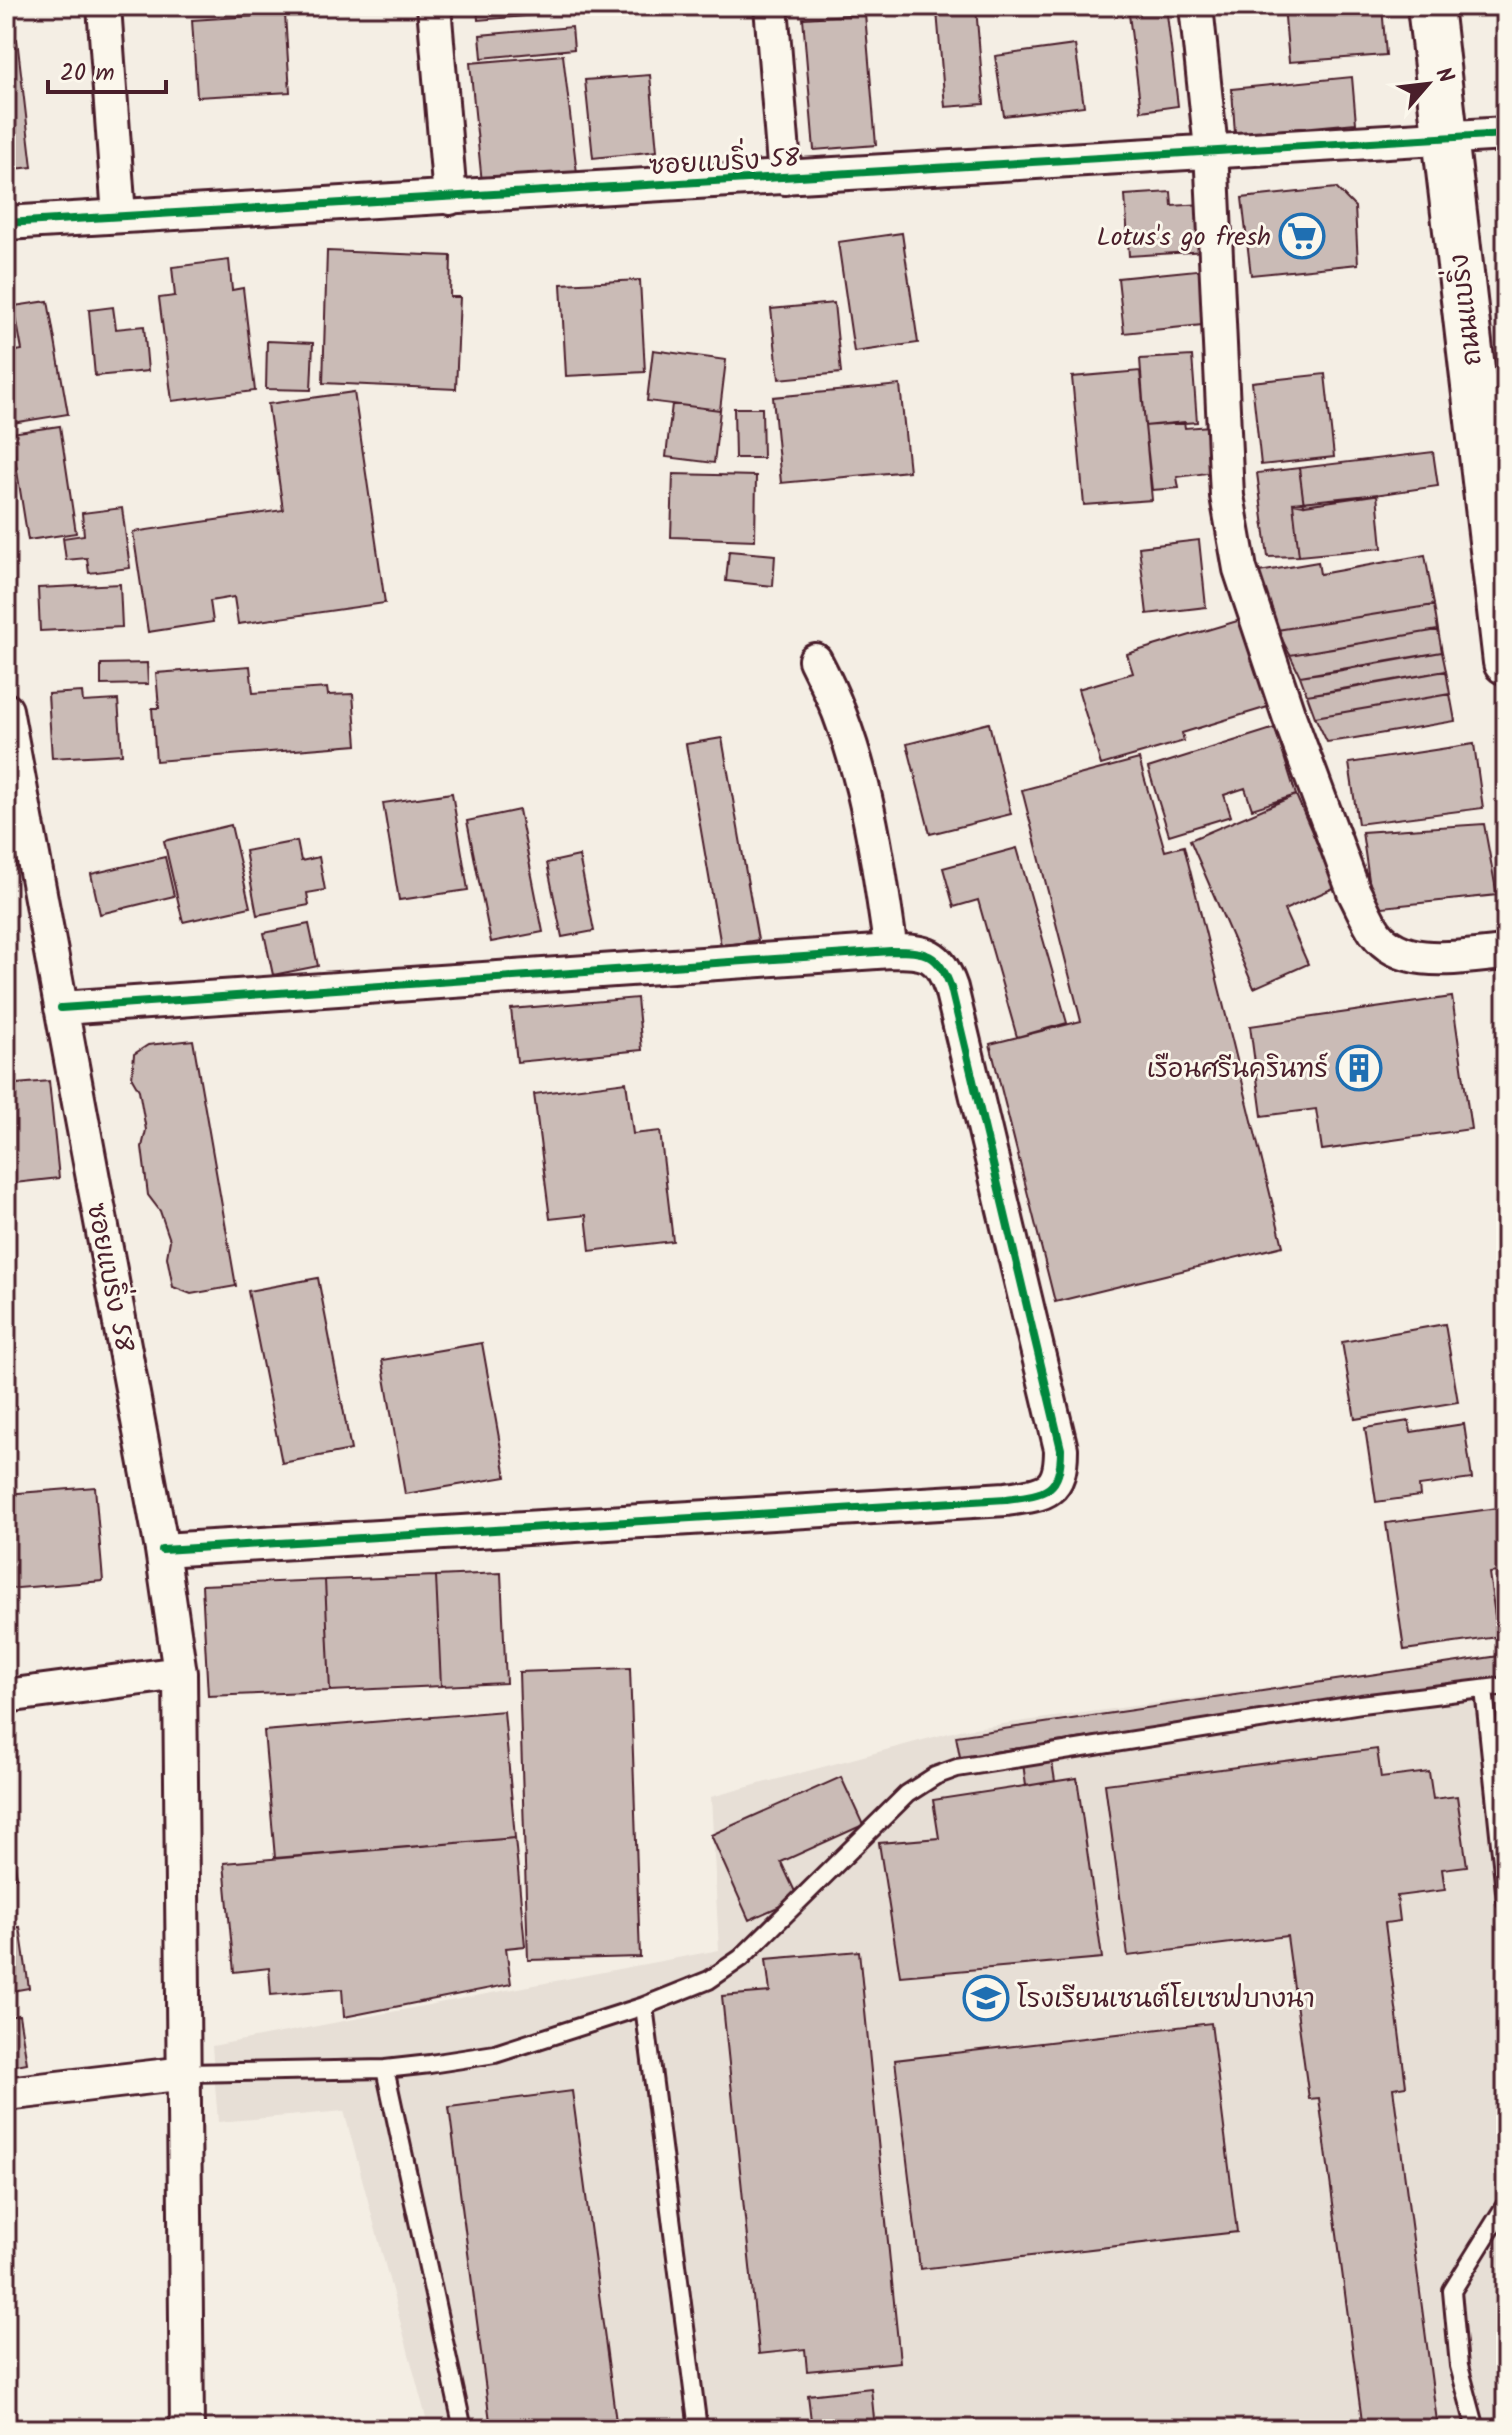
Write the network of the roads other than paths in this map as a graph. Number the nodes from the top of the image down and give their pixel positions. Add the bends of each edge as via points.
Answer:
1 (104, 6) edge
2 (434, 6) edge
3 (771, 6) edge
4 (1196, 6) edge
5 (1430, 6) edge
6 (1506, 134) edge
7 (1445, 136) junction
8 (1211, 149) junction
9 (785, 178) junction
10 (450, 198) junction
11 (119, 216) junction
12 (6, 223) edge
13 (1499, 553) edge
14 (815, 660) dead end
15 (1506, 662) edge
16 (6, 710) edge
17 (891, 951) junction
18 (1506, 953) edge
19 (61, 1008) junction
20 (162, 1550) junction
21 (180, 1673) junction
22 (1506, 1686) edge
23 (1484, 1689) junction
24 (6, 1696) edge
25 (1506, 1901) edge
26 (644, 2006) junction
27 (385, 2069) junction
28 (186, 2073) junction
29 (6, 2094) edge
30 (1506, 2204) edge
31 (187, 2429) edge
32 (463, 2429) edge
33 (698, 2429) edge
34 (1476, 2429) edge

1 - 11 street
2 - 10 street
3 - 9 street
4 - 8 street
5 - 7 main road, ถนนแบริ่ง
6 - 7 street, ซอยแบริ่ง 58
7 - 8 street, ซอยแบริ่ง 58
7 - 13 main road, ถนนแบริ่ง
8 - 9 street, ซอยแบริ่ง 58
8 - 18 street via 1227,496 1240,569 1289,716 1354,892 1376,933 1395,951 1427,958
9 - 10 street, ซอยแบริ่ง 58
10 - 11 street, ซอยแบริ่ง 58
11 - 12 street, ซอยแบริ่ง 58
13 - 15 main road, ถนนแบริ่ง
14 - 17 street via 861,770
16 - 19 street, ซอยแบริ่ง 58
17 - 19 street
17 - 20 street via 932,956 945,969 951,988 1061,1449 1061,1474 1053,1486 1006,1499
19 - 20 street, ซอยแบริ่ง 58
20 - 21 street, ซอยแบริ่ง 58
21 - 24 street
21 - 28 street, ซอยแบริ่ง 58
22 - 23 lane
23 - 25 lane
23 - 26 lane via 946,1772 907,1794 741,1958 709,1980
26 - 27 lane via 495,2054
26 - 33 lane
27 - 28 lane
27 - 32 lane
28 - 29 street
28 - 31 street, ซอยแบริ่ง 58
30 - 34 lane via 1452,2291 1459,2366

